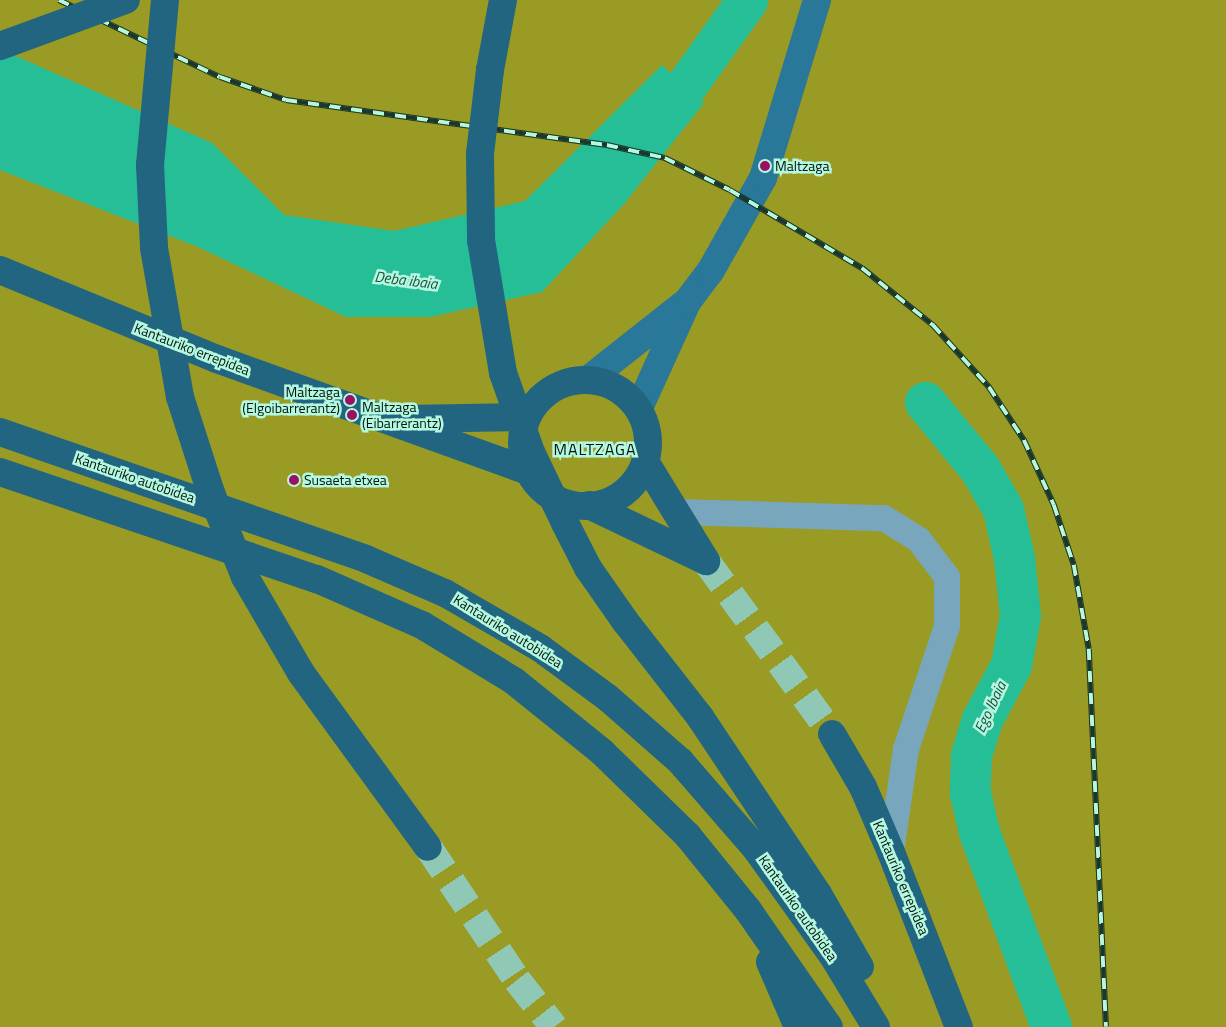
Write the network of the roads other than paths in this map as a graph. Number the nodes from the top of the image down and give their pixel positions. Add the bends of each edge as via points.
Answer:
1 (126, 0) edge
2 (165, 0) edge
3 (503, 0) edge
4 (817, 0) edge
5 (0, 46) edge
6 (0, 270) edge
7 (687, 302) junction
8 (589, 379) junction
9 (639, 408) junction
10 (527, 417) junction
11 (387, 420) junction
12 (0, 432) edge
13 (646, 463) junction
14 (528, 471) junction
15 (0, 472) edge
16 (589, 506) junction
17 (676, 512) junction
18 (832, 734) tunnel mouth
19 (428, 847) tunnel mouth
20 (891, 852) junction
21 (748, 910) junction
22 (880, 1018) edge
23 (798, 1027) edge
24 (829, 1027) edge
25 (959, 1027) edge

1 - 5 highway, bridge
2 - 19 highway, bridge via 150,165 154,248 180,397 208,485 245,577 301,673
3 - 22 highway, bridge via 490,70 480,154 480,240 503,372 531,452 588,568 700,717 785,844
4 - 7 main road via 762,178 710,272
6 - 11 highway, Kantauriko errepidea via 217,359
7 - 8 main road
7 - 9 main road
8 - 9 highway via 619,388
8 - 10 highway via 552,388
9 - 13 highway via 649,438
10 - 11 highway
10 - 14 highway via 521,442
11 - 14 highway, Kantauriko errepidea
12 - 22 highway, Kantauriko autobidea via 366,559 446,593 540,648 608,698 680,761 757,850
13 - 16 highway via 631,488 606,504
13 - 17 highway
14 - 16 highway via 556,500
15 - 21 highway via 317,579 422,625 514,681 602,752 688,836
16 - 17 highway via 706,561
17 - 20 lane via 884,518 919,540 947,577 947,626 906,749
18 - 20 highway, Kantauriko errepidea via 862,787
20 - 25 highway, Kantauriko errepidea
21 - 23 highway
21 - 24 highway

